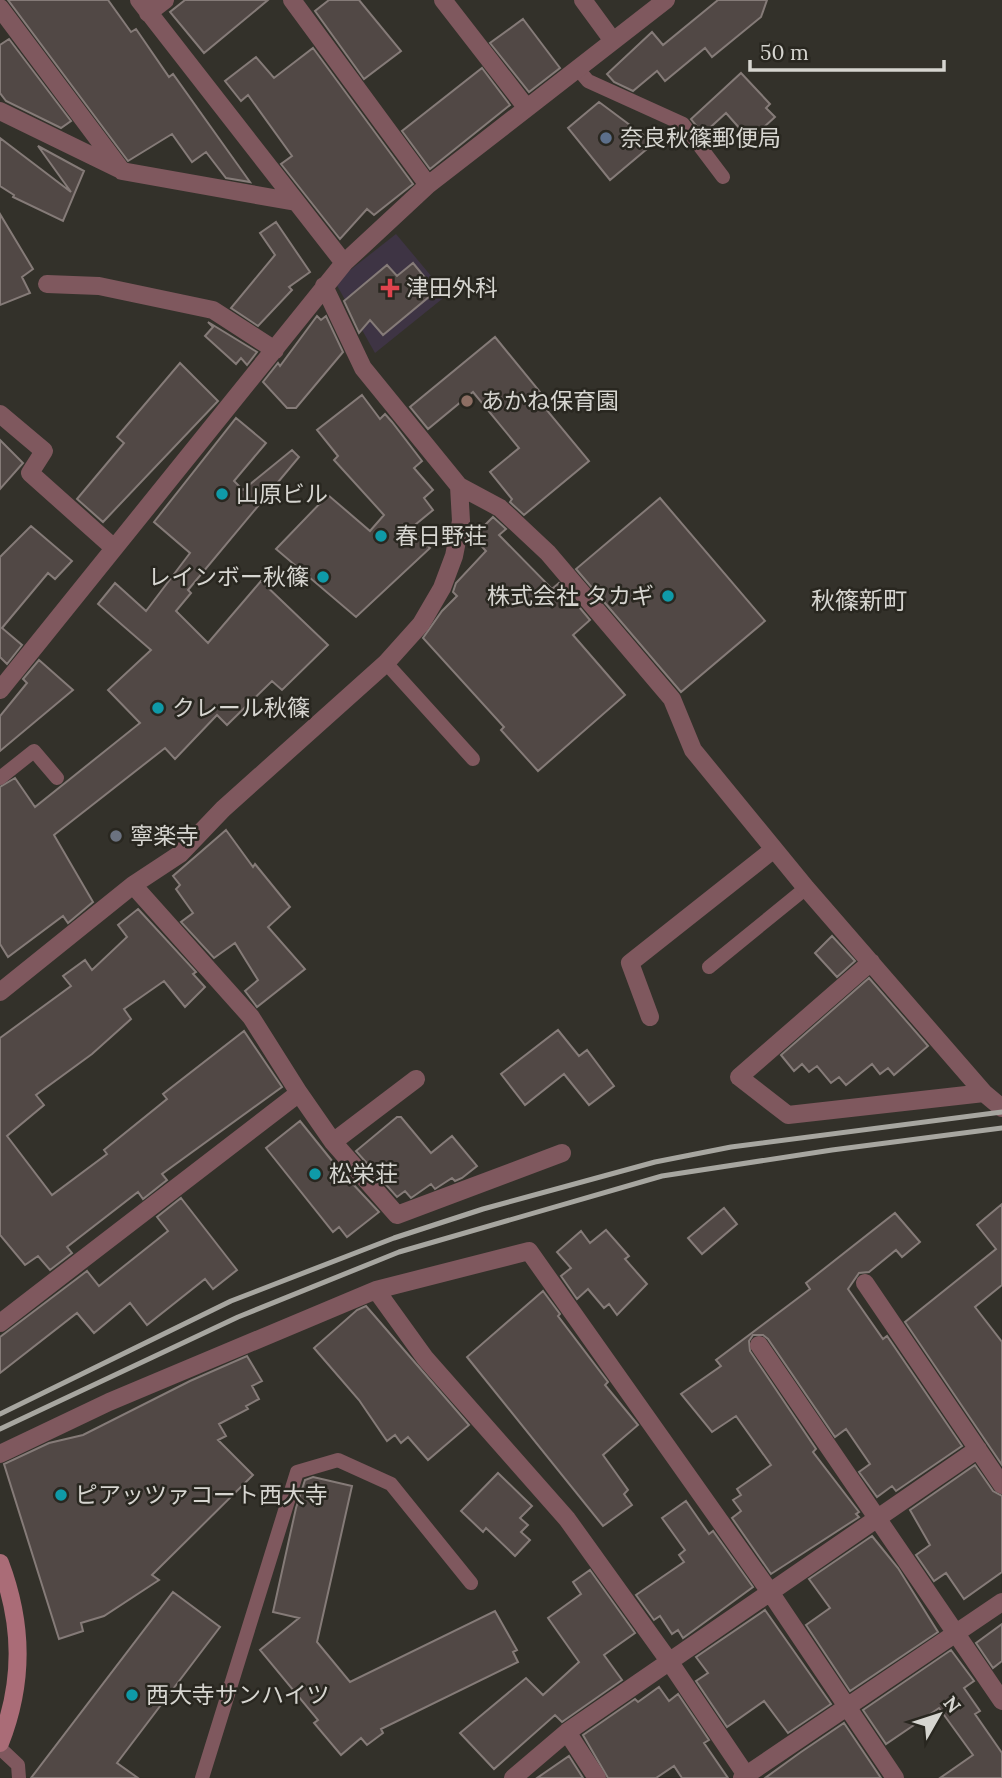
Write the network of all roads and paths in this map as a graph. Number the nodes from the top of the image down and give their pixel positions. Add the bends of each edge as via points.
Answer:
1 (165, 0) edge
2 (292, 0) edge
3 (443, 0) edge
4 (583, 0) edge
5 (666, 0) edge
6 (144, 6) edge
7 (0, 8) edge
8 (613, 41) junction
9 (577, 68) junction
10 (526, 107) junction
11 (0, 111) edge
12 (122, 171) junction
13 (723, 177) dead end
14 (428, 185) junction
15 (296, 202) junction
16 (344, 263) junction
17 (47, 284) dead end
18 (324, 286) junction
19 (275, 349) junction
20 (0, 414) edge
21 (459, 486) junction
22 (114, 548) junction
23 (386, 663) junction
24 (0, 690) edge
25 (473, 758) dead end
26 (0, 778) edge
27 (57, 778) dead end
28 (774, 849) junction
29 (133, 885) junction
30 (806, 888) junction
31 (871, 962) junction
32 (709, 967) dead end
33 (0, 992) edge
34 (650, 1017) dead end
35 (416, 1079) dead end
36 (299, 1093) junction
37 (984, 1093) junction
38 (1002, 1108) edge
39 (333, 1142) junction
40 (562, 1153) dead end
41 (865, 1283) dead end
42 (376, 1290) junction
43 (0, 1323) edge
44 (759, 1345) dead end
45 (978, 1449) junction
46 (0, 1454) edge
47 (1002, 1485) edge
48 (879, 1518) junction
49 (0, 1563) edge
50 (471, 1583) dead end
51 (769, 1592) junction
52 (1002, 1602) edge
53 (956, 1633) junction
54 (669, 1661) junction
55 (1002, 1701) edge
56 (849, 1708) junction
57 (567, 1732) junction
58 (0, 1746) edge
59 (745, 1777) edge
60 (19, 1778) edge
61 (202, 1778) edge
62 (513, 1778) edge
63 (597, 1778) edge
64 (895, 1778) edge

1 - 6 street
2 - 14 street
3 - 10 street
4 - 8 street
5 - 8 street
6 - 15 street
7 - 12 street
8 - 9 street
9 - 10 street
9 - 13 lane via 588,81 682,124
10 - 14 street
11 - 12 street
12 - 15 street
14 - 16 street
15 - 16 street
16 - 18 street
17 - 19 street via 99,286 213,310
18 - 19 street
18 - 21 street via 363,368
19 - 22 street
20 - 22 street via 44,452 30,473
21 - 23 street via 461,521 442,588 421,624
21 - 28 street via 500,508 548,553 672,699 693,750
22 - 24 street
23 - 25 lane
23 - 29 street via 223,809 180,854
26 - 27 lane via 34,751
28 - 30 street
28 - 34 street via 630,963
29 - 33 street
29 - 36 street via 251,1017
30 - 31 street
30 - 32 lane
31 - 37 street
31 - 37 street via 739,1077 788,1115
35 - 39 street
36 - 39 street
36 - 43 street
37 - 38 street
39 - 40 street via 397,1215
41 - 45 street
42 - 46 street via 109,1402
42 - 51 street via 529,1251
42 - 54 street via 425,1357 567,1519
44 - 48 street
45 - 47 street
45 - 48 street
48 - 51 street
48 - 53 street
49 - 58 main road via 19,1628 10,1718
50 - 61 lane via 391,1484 338,1460 297,1472
51 - 54 street
51 - 56 street
52 - 53 street
53 - 55 street
53 - 56 street
54 - 57 street
54 - 59 street
56 - 59 street
56 - 64 street
57 - 62 street
57 - 63 street
58 - 60 lane via 18,1765

